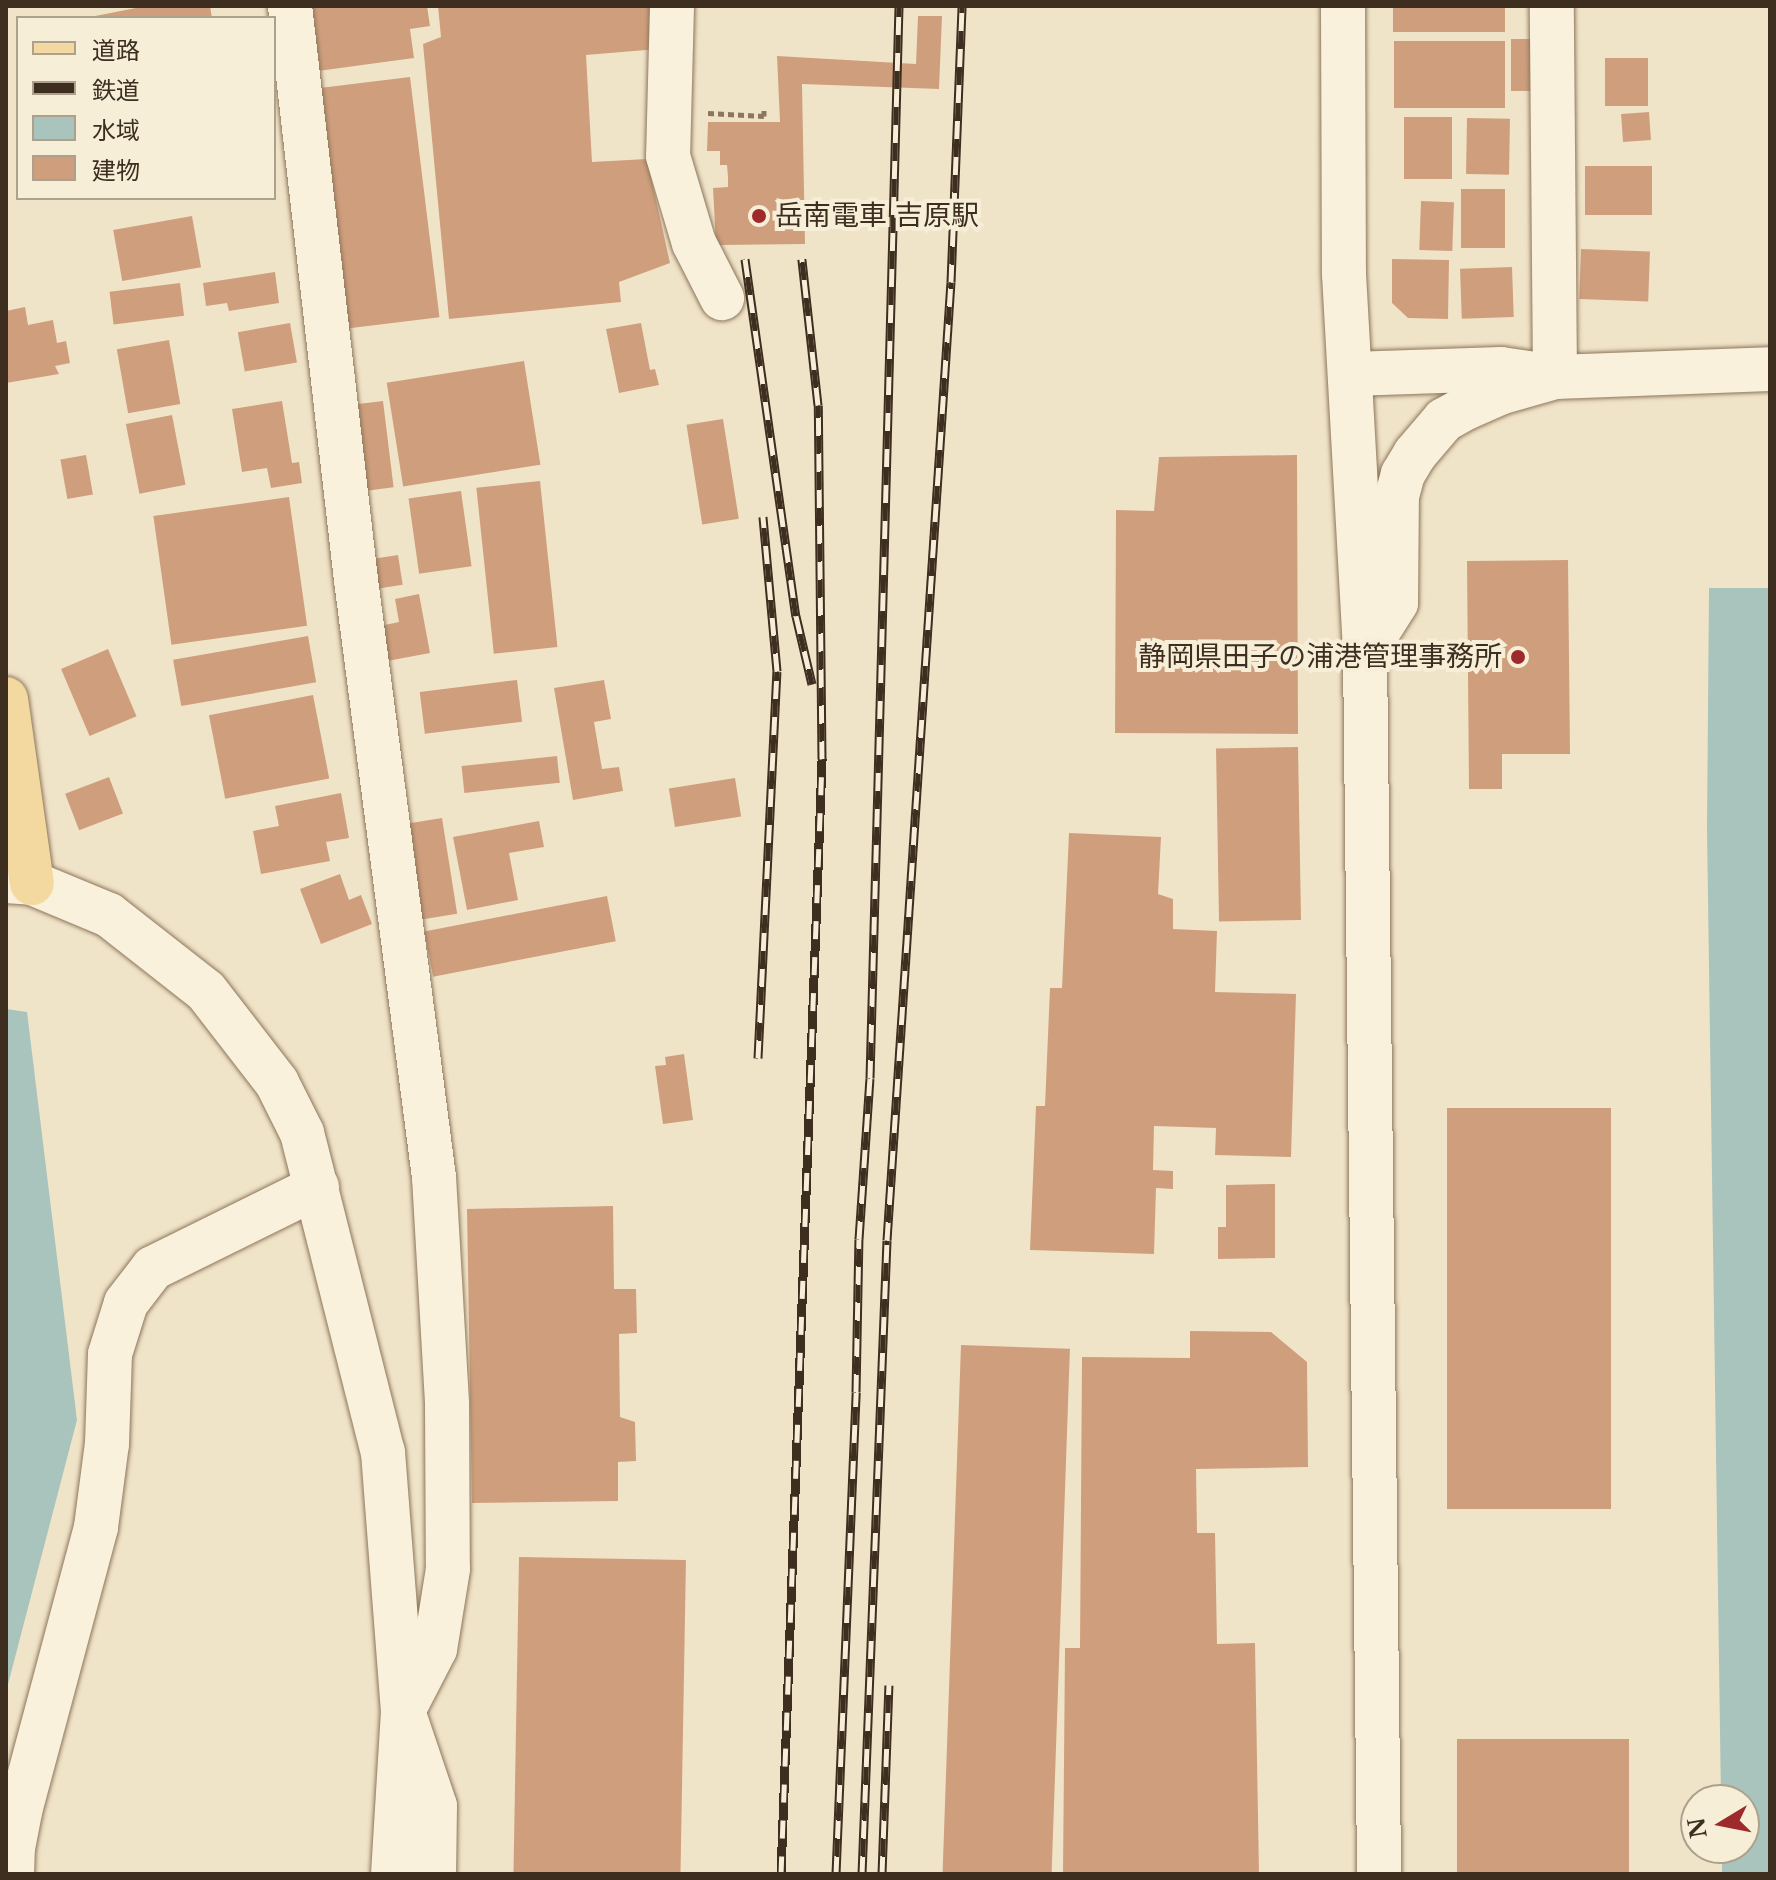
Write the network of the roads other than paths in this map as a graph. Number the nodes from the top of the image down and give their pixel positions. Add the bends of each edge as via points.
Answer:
1 (290, 6) edge
2 (672, 6) edge
3 (1343, 6) edge
4 (1552, 6) edge
5 (722, 298) dead end
6 (1770, 369) edge
7 (1351, 374) junction
8 (1555, 377) junction
9 (1365, 652) junction
10 (6, 699) edge
11 (19, 882) edge
12 (317, 1187) junction
13 (403, 1711) junction
14 (12, 1874) edge
15 (393, 1874) edge
16 (434, 1874) edge
17 (1379, 1874) edge

1 - 13 street via 356,580 434,1177 447,1404 448,1569 435,1649
2 - 5 street via 668,156 694,243
3 - 7 street via 1344,274
4 - 8 street
6 - 8 street
7 - 8 street via 1501,369
7 - 9 street
8 - 9 street via 1499,393 1444,420 1415,454 1397,496 1396,603
9 - 17 street
10 - 11 main road
11 - 12 street via 109,915 206,991 277,1083 302,1133
12 - 13 street via 383,1452
12 - 14 street via 153,1268 126,1303 110,1354 107,1444 96,1527 20,1811
13 - 15 street
13 - 16 street via 435,1806

